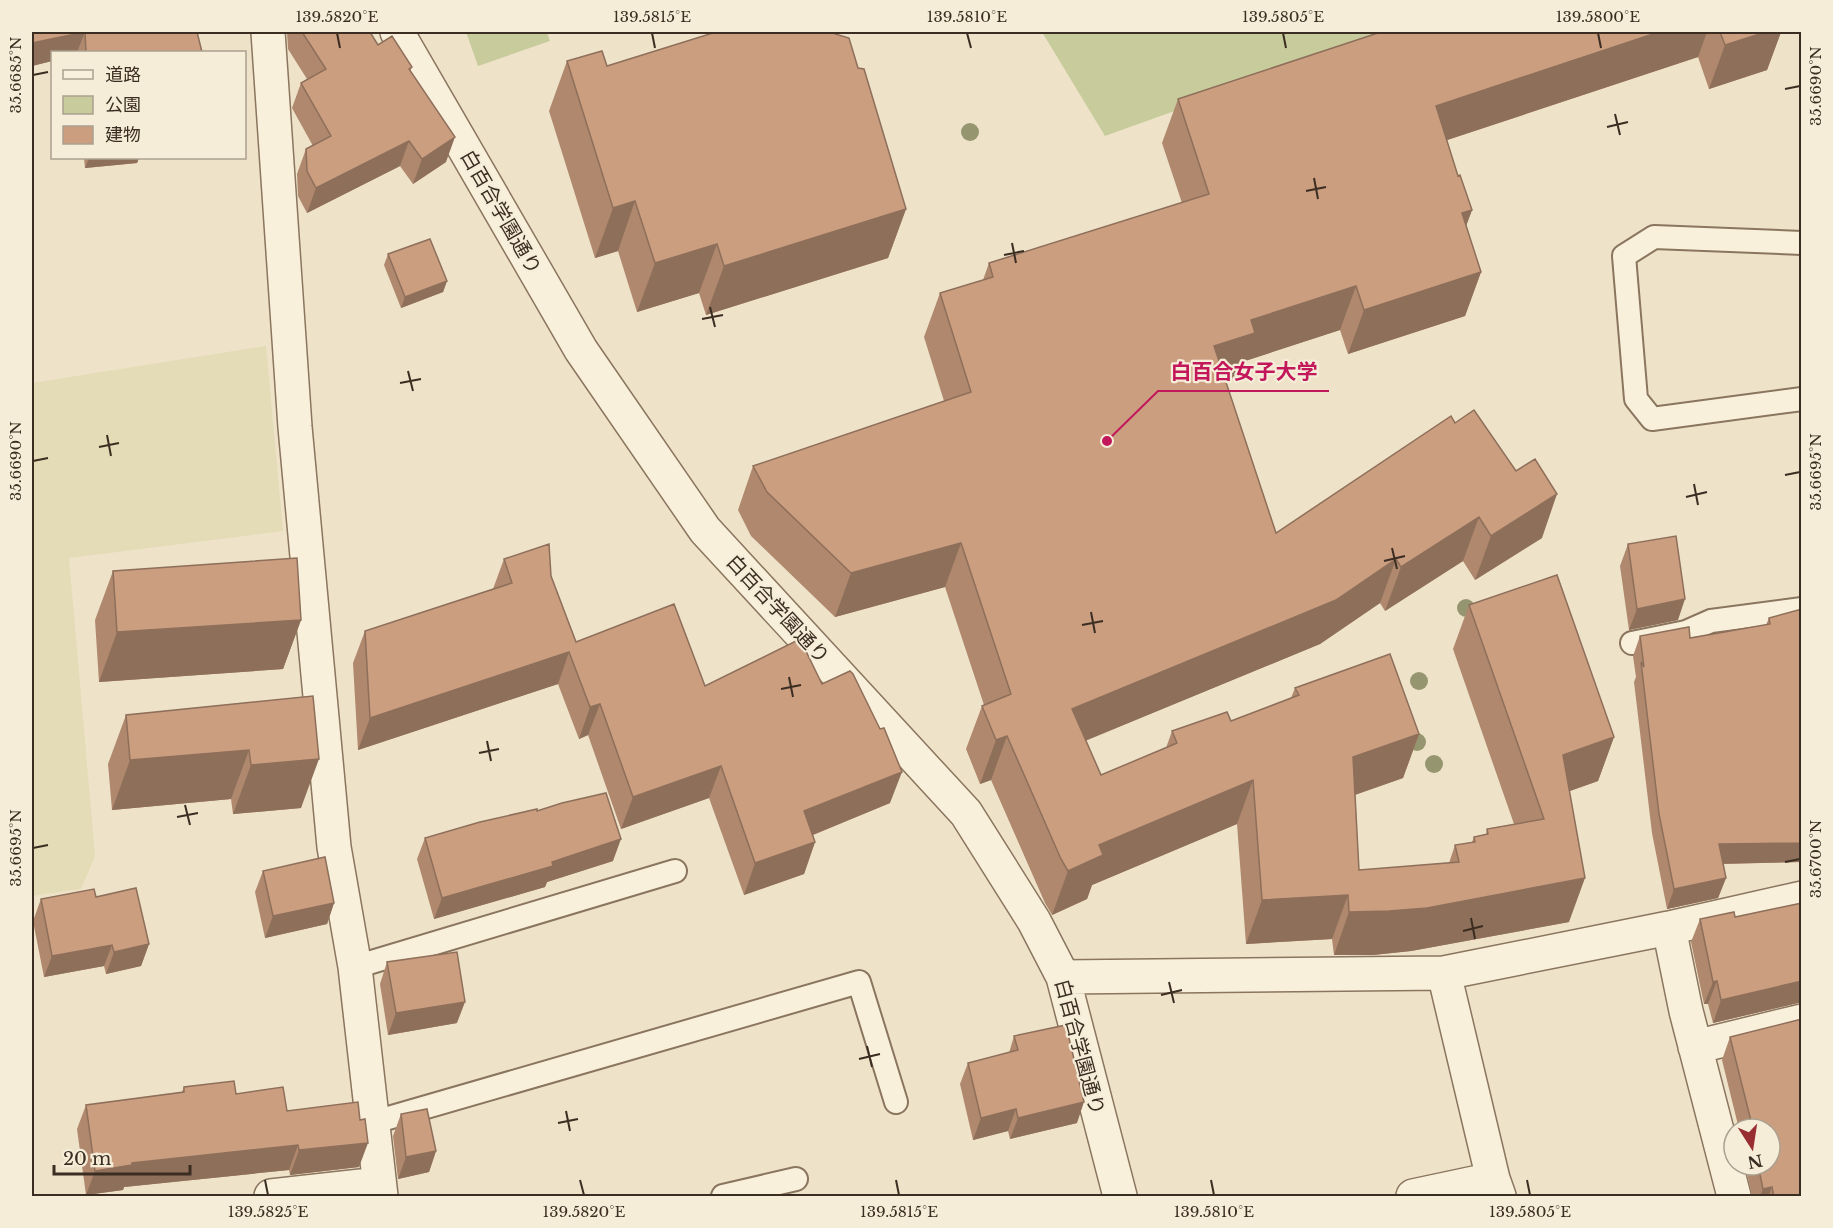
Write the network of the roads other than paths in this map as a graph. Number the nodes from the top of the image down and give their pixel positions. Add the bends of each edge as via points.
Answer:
1 (268, 32) edge
2 (397, 32) edge
3 (1802, 243) edge
4 (1802, 399) edge
5 (1802, 609) edge
6 (1632, 643) dead end
7 (675, 871) dead end
8 (1802, 898) edge
9 (1669, 928) junction
10 (355, 967) junction
11 (1444, 973) junction
12 (1063, 977) junction
13 (1802, 1021) edge
14 (1695, 1047) junction
15 (896, 1102) dead end
16 (372, 1123) junction
17 (796, 1179) dead end
18 (1496, 1188) edge
19 (380, 1190) edge
20 (270, 1197) edge
21 (723, 1197) edge
22 (1120, 1197) edge
23 (1413, 1197) edge
24 (1734, 1197) edge

1 - 10 street via 296,427 330,812
2 - 12 street, 白百合学園通り via 580,350 705,530 966,813 1034,921
3 - 4 lane via 1654,237 1624,256 1636,399 1652,419
5 - 6 lane via 1711,621 1686,632
7 - 10 lane
8 - 9 street
9 - 11 street
9 - 14 street
10 - 16 street
11 - 12 street
11 - 18 street
12 - 22 street, 白百合学園通り
13 - 14 street
14 - 24 street
15 - 16 lane via 859,982
16 - 19 street
17 - 21 lane
18 - 23 street
19 - 20 street

